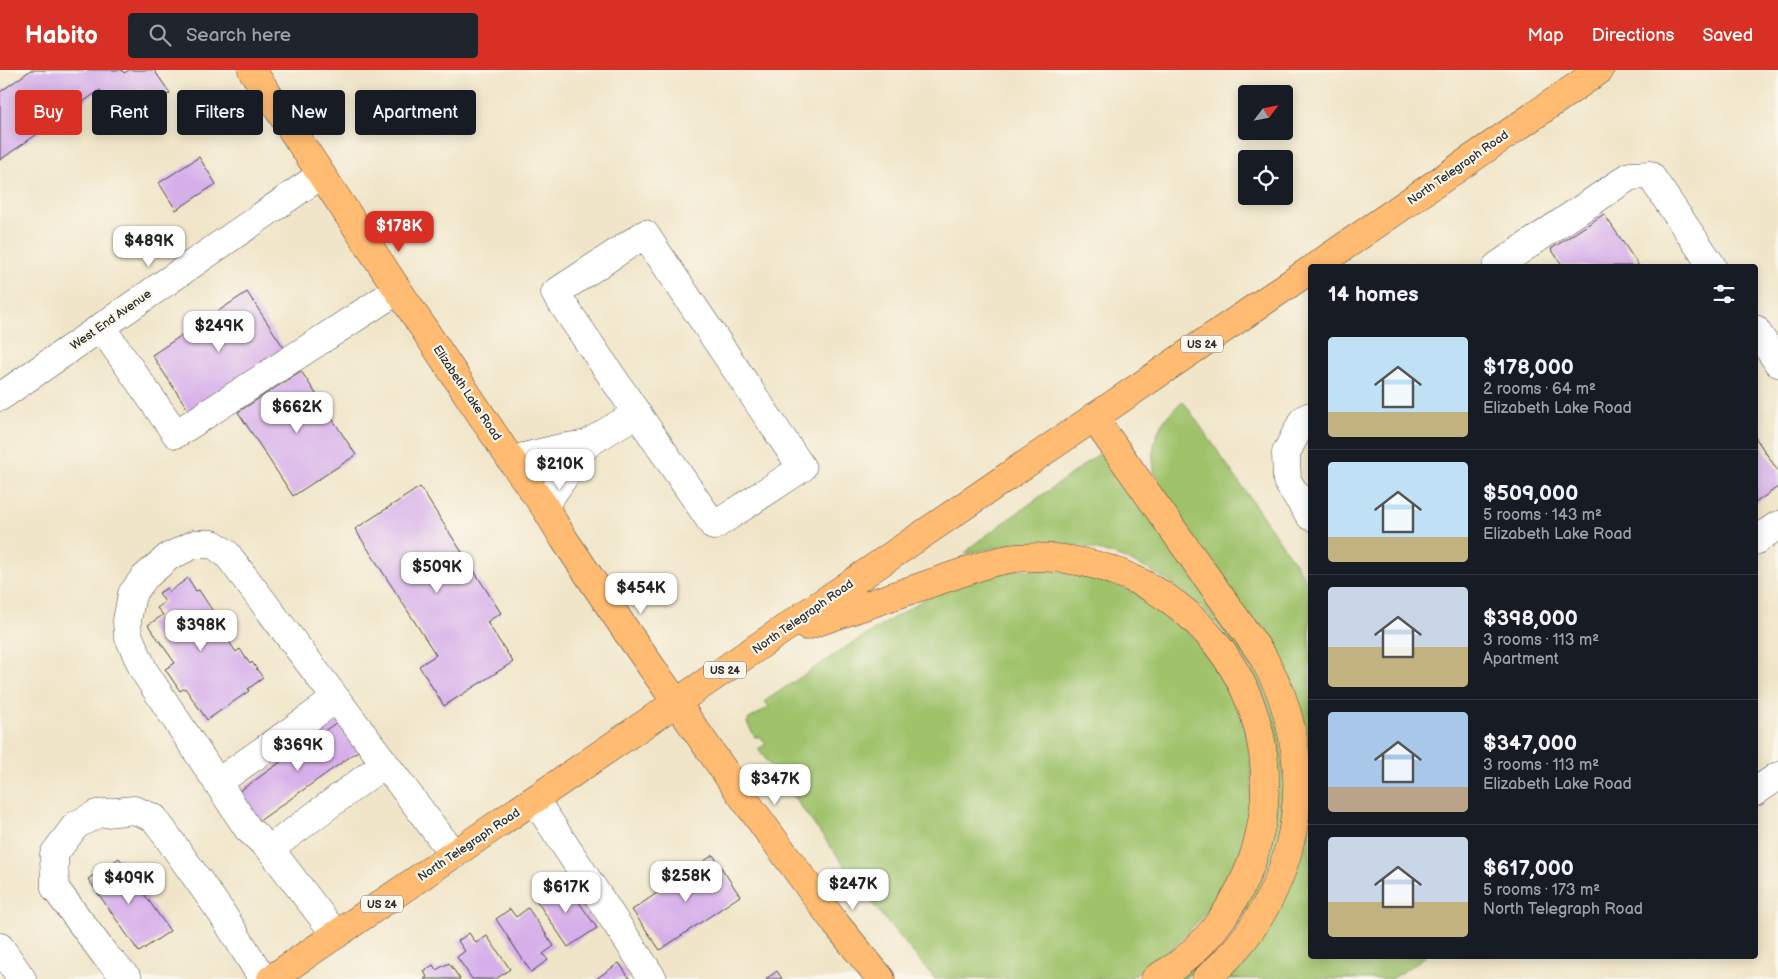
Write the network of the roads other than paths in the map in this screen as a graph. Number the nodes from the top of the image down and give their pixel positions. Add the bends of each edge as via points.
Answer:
1 (252, 70) edge
2 (1600, 70) edge
3 (321, 174) junction
4 (1319, 264) edge
5 (1500, 264) edge
6 (1711, 264) edge
7 (1308, 271) edge
8 (398, 290) junction
9 (101, 327) junction
10 (1758, 333) edge
11 (1778, 363) edge
12 (0, 397) edge
13 (637, 414) junction
14 (1093, 417) junction
15 (1308, 417) edge
16 (587, 444) junction
17 (511, 460) junction
18 (544, 506) junction
19 (1308, 513) edge
20 (1778, 525) edge
21 (1758, 539) edge
22 (774, 637) junction
23 (336, 699) junction
24 (676, 704) junction
25 (384, 764) junction
26 (1778, 776) edge
27 (217, 783) junction
28 (1758, 790) edge
29 (535, 800) junction
30 (270, 849) junction
31 (454, 854) junction
32 (336, 935) junction
33 (0, 947) edge
34 (22, 979) edge
35 (128, 979) edge
36 (264, 979) edge
37 (271, 979) edge
38 (653, 979) edge
39 (881, 979) edge
40 (1155, 979) edge
41 (1206, 979) edge

1 - 3 main road, Elizabeth Lake Road
2 - 4 main road, North Telegraph Road
3 - 8 main road, Elizabeth Lake Road
3 - 9 street, West End Avenue
5 - 6 street via 1630,176 1650,175
7 - 14 main road, North Telegraph Road / US 24
8 - 9 street via 176,434
8 - 17 main road, Elizabeth Lake Road
9 - 12 street, West End Avenue
10 - 11 street
13 - 13 street via 555,293 645,234 802,468 714,526
13 - 16 street
14 - 22 main road, North Telegraph Road / US 24
14 - 41 main road via 1262,655 1281,695 1294,743 1297,796 1284,867 1251,931 1237,950
15 - 19 street via 1303,420 1286,452 1287,482
16 - 17 street
16 - 18 street
17 - 18 main road, Elizabeth Lake Road
18 - 24 main road, Elizabeth Lake Road
20 - 21 street
22 - 24 main road, North Telegraph Road / US 24
22 - 40 main road via 986,564 1015,558 1058,558 1119,572 1154,589 1194,619 1229,660 1250,702 1262,745 1266,787 1264,808 1249,869 1226,913 1196,949
23 - 25 street
23 - 27 street
23 - 27 street via 227,554 213,544 195,544 168,557 144,578 132,594 128,635 144,671
24 - 29 main road, North Telegraph Road / US 24
24 - 39 main road, Elizabeth Lake Road via 813,894
25 - 30 street
25 - 31 street
26 - 28 street
27 - 30 street via 248,829
29 - 31 main road, North Telegraph Road / US 24
29 - 38 street
30 - 32 street
31 - 32 main road, North Telegraph Road / US 24
32 - 37 main road, North Telegraph Road / US 24
33 - 34 street
35 - 36 street via 104,955 55,888 54,854 76,825 97,814 134,810 154,818

